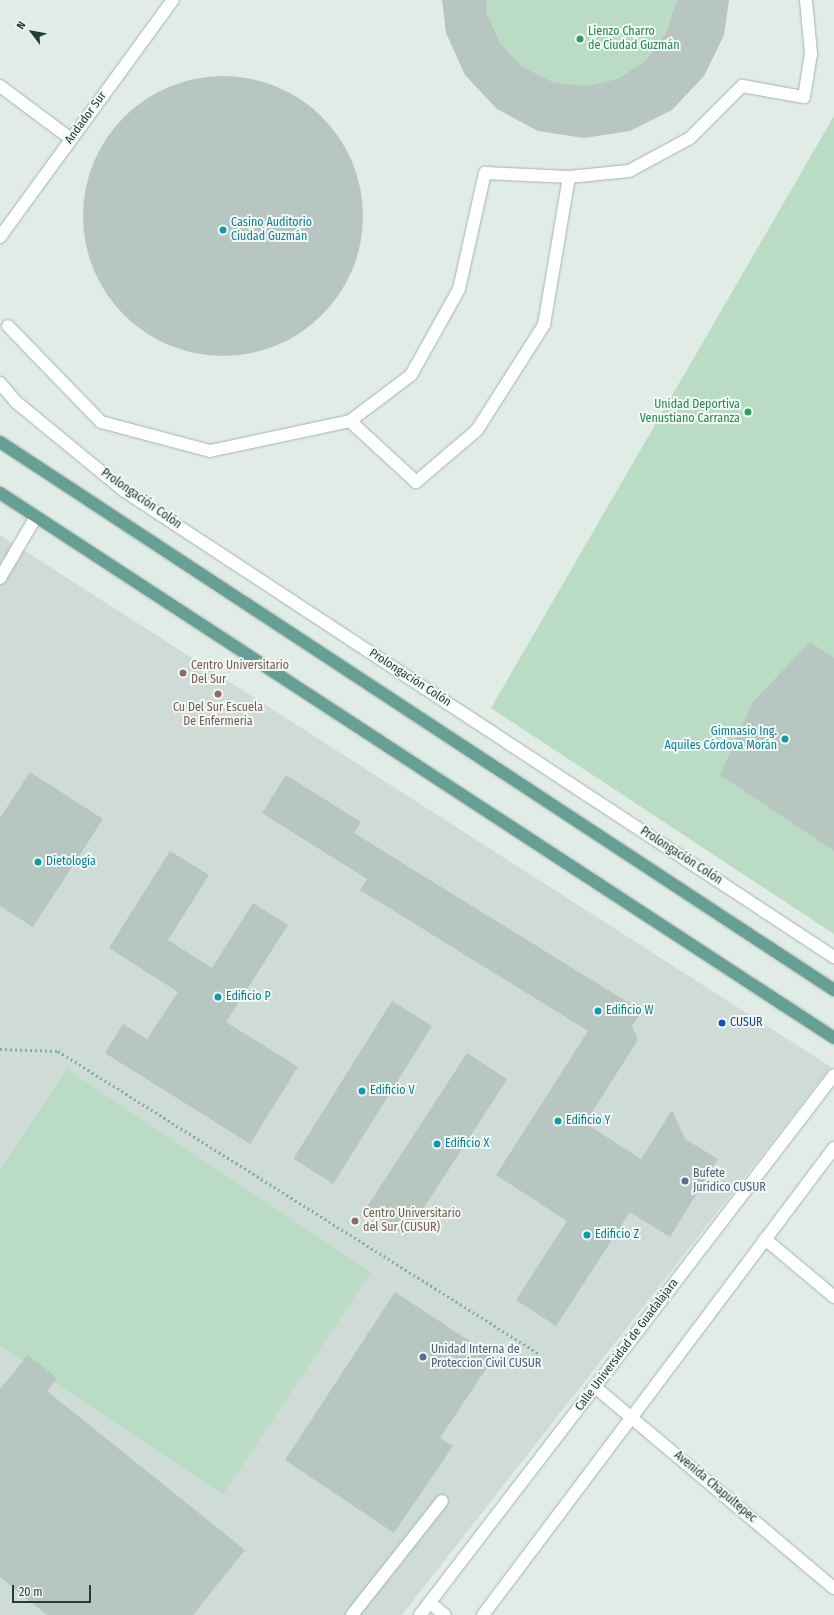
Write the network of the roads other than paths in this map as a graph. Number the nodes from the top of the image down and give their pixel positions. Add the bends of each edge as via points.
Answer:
1 (173, 0) edge
2 (806, 0) edge
3 (0, 86) edge
4 (70, 139) junction
5 (569, 177) junction
6 (0, 237) edge
7 (8, 326) dead end
8 (0, 383) edge
9 (350, 421) junction
10 (0, 442) edge
11 (0, 493) edge
12 (36, 517) junction
13 (0, 578) edge
14 (834, 957) edge
15 (834, 990) edge
16 (834, 1038) edge
17 (834, 1075) edge
18 (834, 1148) edge
19 (765, 1239) junction
20 (834, 1297) edge
21 (595, 1388) junction
22 (630, 1416) junction
23 (442, 1501) dead end
24 (834, 1588) edge
25 (430, 1603) junction
26 (352, 1615) edge
27 (420, 1615) edge
28 (445, 1615) edge
29 (483, 1615) edge

1 - 4 street, Andador Sur
2 - 5 street via 811,54 804,97 742,86 690,138 629,171
3 - 4 street
4 - 6 street, Andador Sur
5 - 9 street via 485,173 459,289 411,375
5 - 9 street via 544,325 477,430 416,482
7 - 9 street via 101,422 210,451
8 - 14 street, Prolongación Colón via 16,402 123,490
10 - 15 main road
11 - 12 main road
12 - 13 street
12 - 16 main road
17 - 21 street, Calle Universidad de Guadalajara
18 - 19 street
19 - 20 street
19 - 22 street
21 - 22 street, Avenida Chapultepec
21 - 25 street, Calle Universidad de Guadalajara
22 - 24 street, Avenida Chapultepec
22 - 29 street
23 - 26 street
25 - 27 street, Calle Universidad de Guadalajara
25 - 28 street

